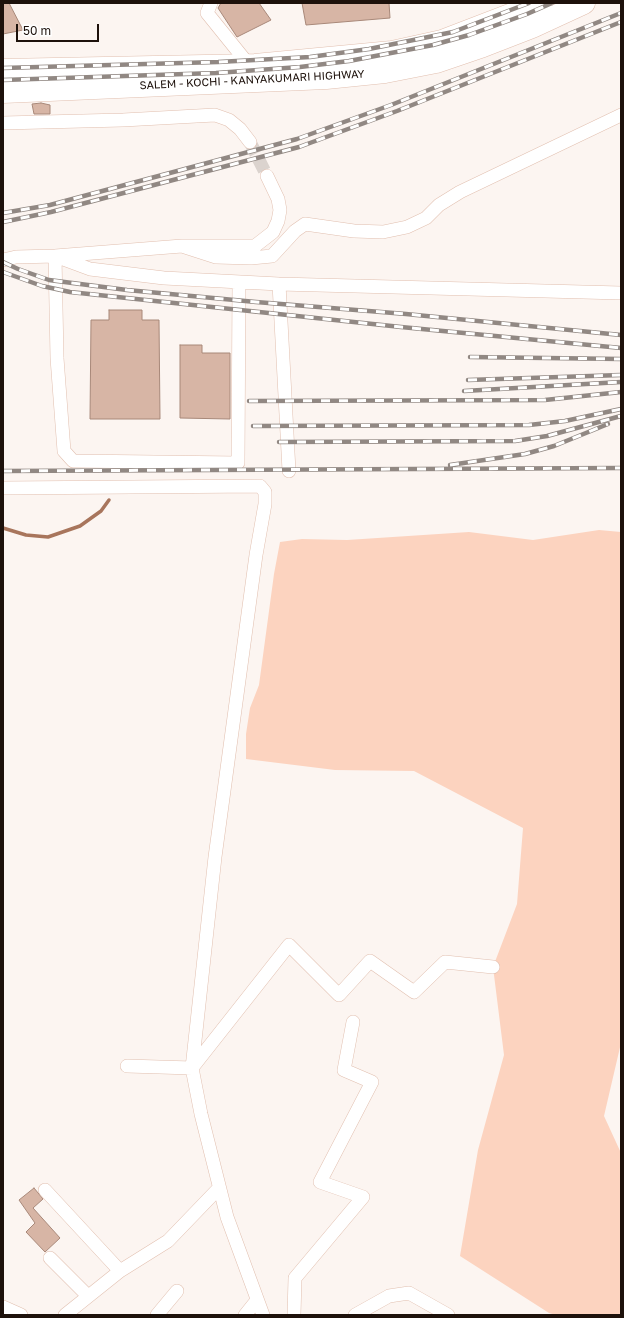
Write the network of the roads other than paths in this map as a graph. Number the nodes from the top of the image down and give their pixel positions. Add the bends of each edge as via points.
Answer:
1 (211, 3) edge
2 (541, 3) edge
3 (584, 3) edge
4 (249, 65) junction
5 (3, 70) edge
6 (3, 92) edge
7 (621, 115) edge
8 (3, 123) edge
9 (250, 142) tunnel mouth
10 (267, 176) tunnel mouth
11 (182, 246) junction
12 (55, 256) junction
13 (3, 260) edge
14 (239, 282) junction
15 (279, 284) junction
16 (621, 293) edge
17 (289, 471) dead end
18 (3, 488) edge
19 (493, 967) dead end
20 (353, 1022) dead end
21 (128, 1066) dead end
22 (192, 1068) junction
23 (219, 1188) junction
24 (45, 1190) dead end
25 (50, 1258) dead end
26 (120, 1271) junction
27 (178, 1291) dead end
28 (88, 1296) junction
29 (257, 1300) junction
30 (3, 1307) edge
31 (21, 1315) edge
32 (65, 1315) edge
33 (157, 1315) edge
34 (245, 1315) edge
35 (263, 1315) edge
36 (294, 1315) edge
37 (355, 1315) edge
38 (448, 1315) edge

1 - 4 street via 207,13
2 - 4 highway, SALEM - KOCHI - KANYAKUMARI HIGHWAY via 442,41 392,52
3 - 6 highway, SALEM - KOCHI - KANYAKUMARI HIGHWAY via 483,46 436,62 384,72 319,78
4 - 5 highway, SALEM - KOCHI - KANYAKUMARI HIGHWAY
7 - 11 street via 460,192 439,205 426,218 407,227 383,232 305,224 272,256 251,258 216,257
8 - 9 street via 215,116 229,120
10 - 11 street via 278,198 280,210 273,232 264,240 255,246
11 - 12 street
12 - 13 street
12 - 14 street via 90,269 164,278
12 - 14 street via 57,358 64,450 73,461 238,463
14 - 15 street
15 - 16 street
15 - 17 street
18 - 22 street via 260,486 265,492 215,857
19 - 22 street via 445,962 414,992 370,961 339,995 289,945
20 - 36 street via 344,1070 372,1082 320,1182 363,1197 295,1278
21 - 22 street
22 - 23 street
23 - 26 street via 168,1241
23 - 29 street
24 - 26 street
25 - 28 street
26 - 28 street
27 - 33 street
28 - 32 street
29 - 34 street
29 - 35 street
30 - 31 street
37 - 38 street via 389,1296 409,1293

